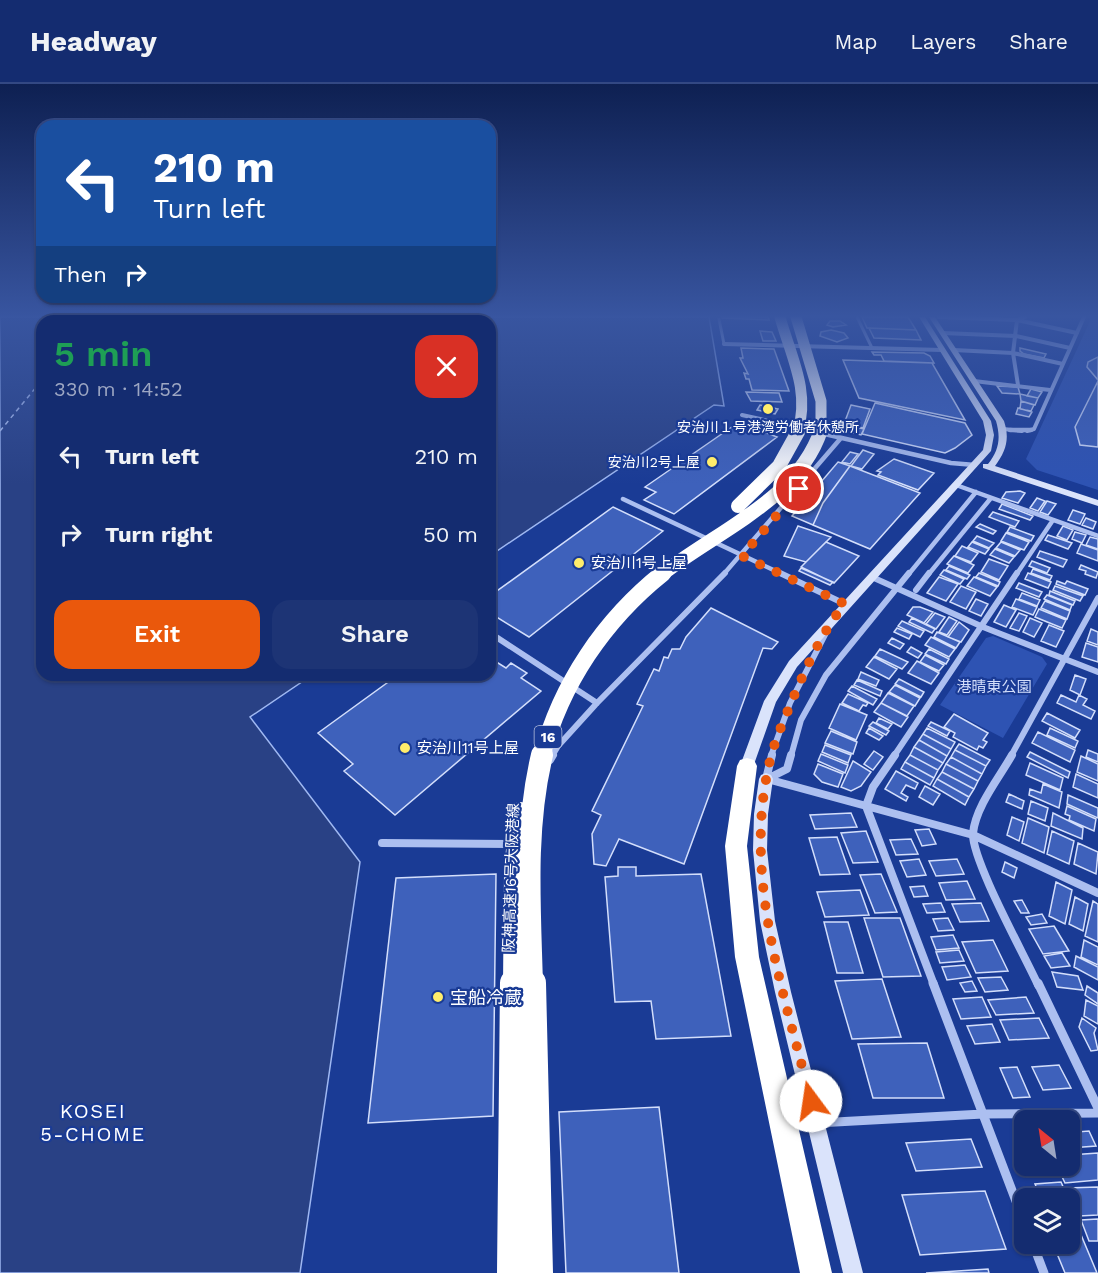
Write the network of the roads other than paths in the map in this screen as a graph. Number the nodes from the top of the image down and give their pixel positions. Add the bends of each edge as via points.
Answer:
1 (797, 372) edge
2 (812, 372) edge
3 (956, 372) edge
4 (969, 372) edge
5 (1016, 372) edge
6 (1059, 372) edge
7 (974, 381) junction
8 (1018, 385) junction
9 (1050, 390) junction
10 (742, 415) dead end
11 (1003, 429) junction
12 (841, 438) junction
13 (976, 465) junction
14 (991, 466) junction
15 (956, 484) junction
16 (976, 492) junction
17 (991, 498) junction
18 (623, 499) dead end
19 (1098, 503) edge
20 (1053, 520) junction
21 (1098, 536) edge
22 (742, 556) junction
23 (874, 578) junction
24 (899, 588) junction
25 (916, 590) dead end
26 (1098, 598) edge
27 (840, 609) junction
28 (983, 627) junction
29 (496, 637) edge
30 (1064, 660) junction
31 (1098, 672) edge
32 (597, 703) junction
33 (747, 766) joint
34 (766, 779) junction
35 (866, 806) junction
36 (973, 835) junction
37 (382, 843) dead end
38 (519, 844) junction
39 (1098, 893) edge
40 (523, 1029) dead end
41 (513, 1088) junction
42 (1098, 1108) edge
43 (1098, 1113) edge
44 (983, 1114) junction
45 (817, 1124) junction
46 (1014, 1196) edge
47 (1037, 1254) edge
48 (511, 1273) edge
49 (523, 1273) edge
50 (539, 1273) edge
51 (816, 1273) edge
52 (853, 1273) edge
53 (1044, 1273) edge

1 - 41 highway, 阪神高速16号大阪港線 / 16, bridge via 804,395 802,423 794,445 770,478 609,610 564,674 543,719 520,808 515,874
2 - 50 highway, 阪神高速16号大阪港線 / 16, bridge via 822,405 820,434 808,460 771,496 683,557 618,613 573,680 542,754 532,807 529,872
3 - 13 street via 989,428 987,451
4 - 7 street
5 - 8 street
6 - 9 street
7 - 8 street
7 - 11 street
8 - 9 street
9 - 11 street via 1031,431
10 - 12 street
11 - 14 street via 1002,450
12 - 13 street
12 - 22 street
13 - 14 street
13 - 15 street
14 - 19 street
15 - 16 street
15 - 23 street
16 - 17 street
16 - 24 street
17 - 20 street
17 - 25 street
18 - 22 street
20 - 21 street
20 - 28 street
22 - 27 street
22 - 32 street
23 - 24 street
23 - 27 street
24 - 28 street
24 - 34 street via 826,675 801,720 786,769
26 - 30 street
27 - 33 street via 782,679 761,722
27 - 34 street via 780,730
28 - 30 street
28 - 35 street via 873,788
29 - 32 street
30 - 31 street
30 - 36 street via 977,818
32 - 38 street via 558,746 534,785
33 - 51 highway via 736,846 747,957
34 - 35 street
34 - 45 street via 760,820 761,882 772,946
35 - 36 street
35 - 44 street
36 - 39 street
36 - 42 street via 981,866
37 - 38 street
38 - 40 street
41 - 48 highway, 阪神高速16号大阪港線 / 16, bridge
41 - 49 highway, bridge
43 - 44 street
44 - 45 street
44 - 46 street
45 - 52 street
47 - 53 street

